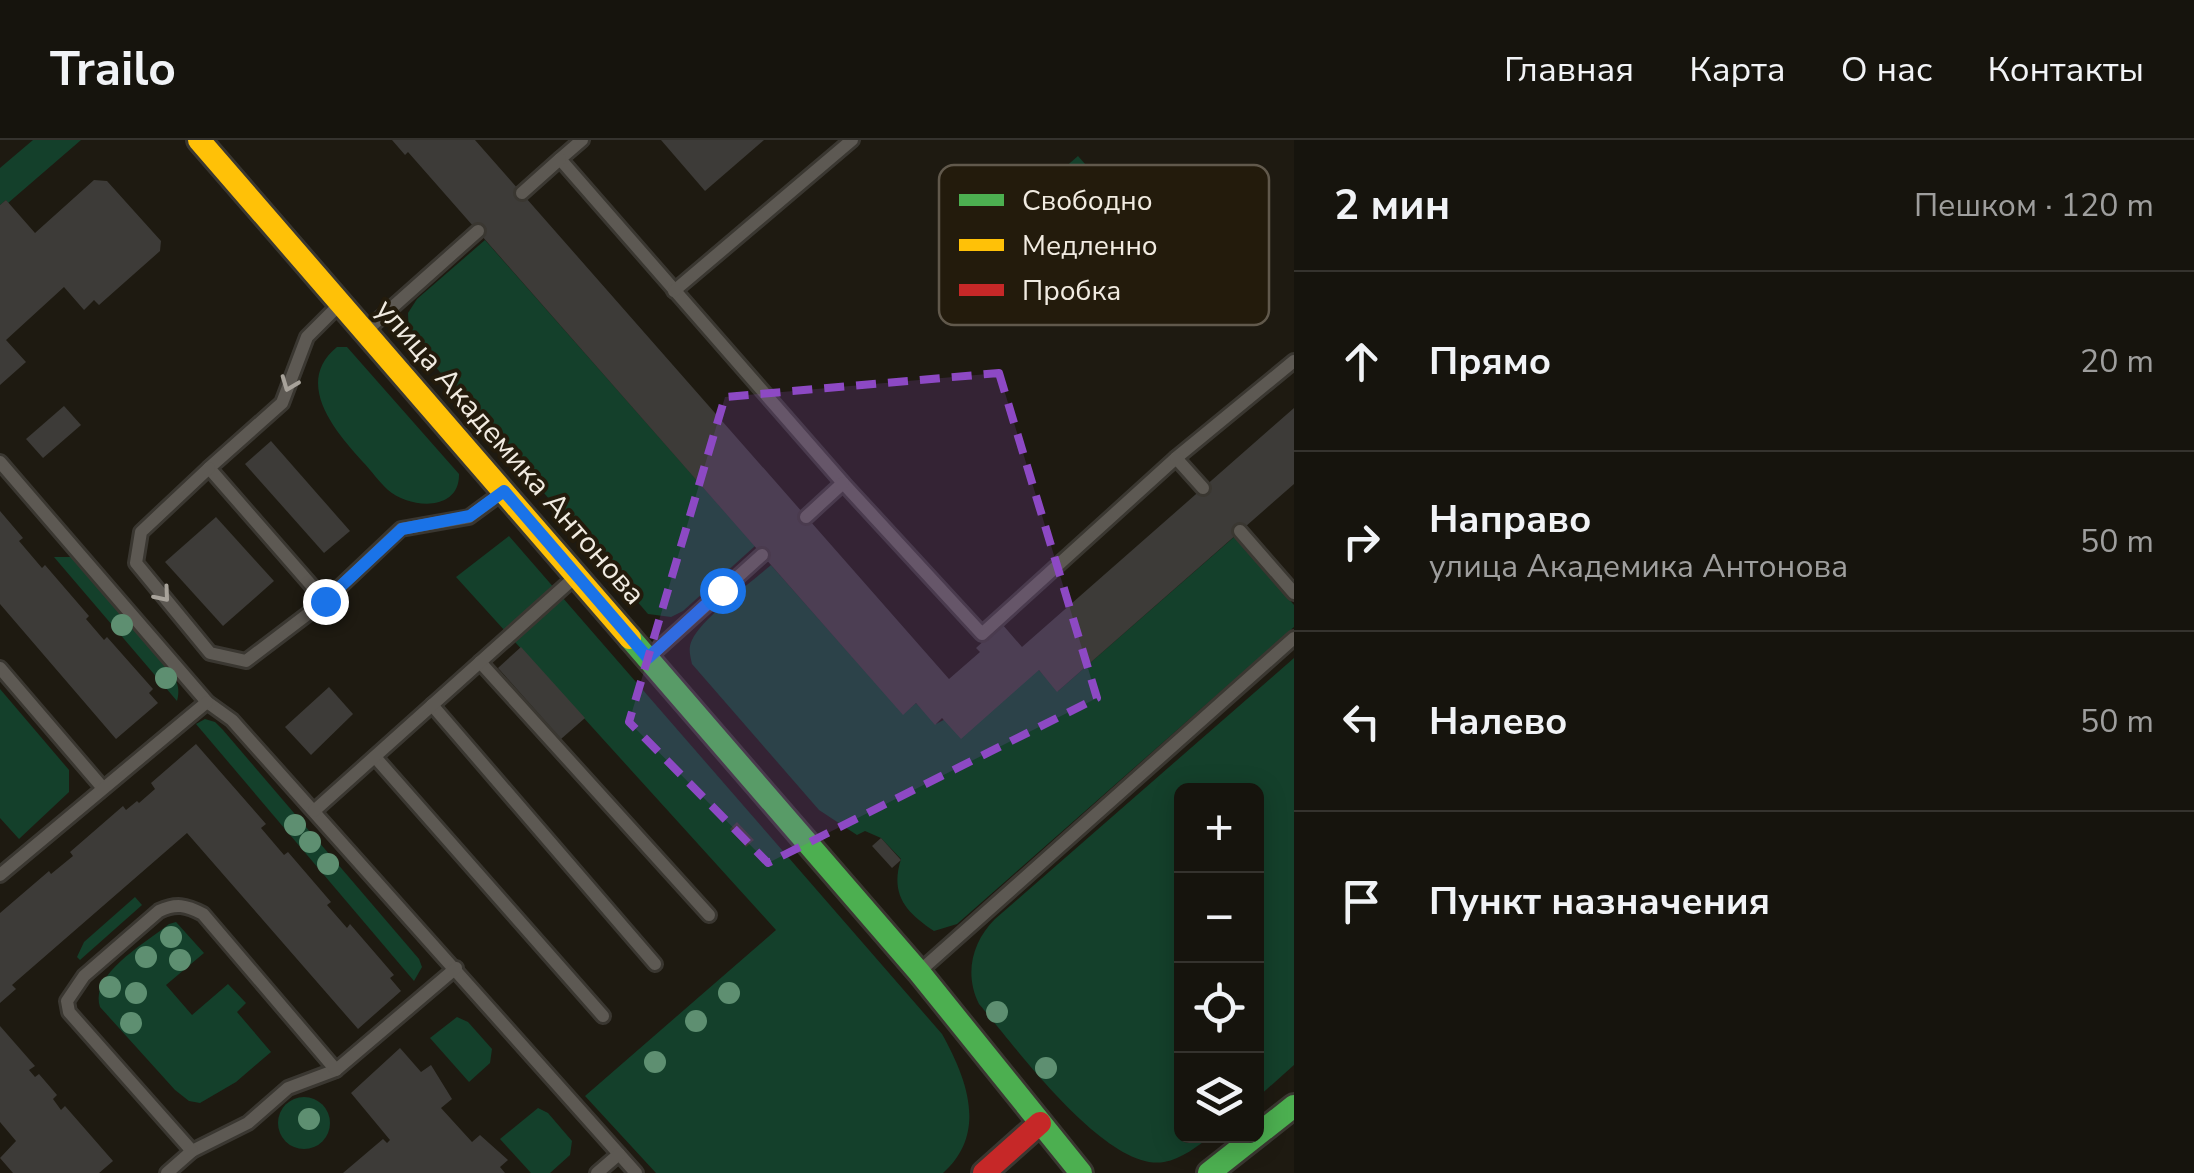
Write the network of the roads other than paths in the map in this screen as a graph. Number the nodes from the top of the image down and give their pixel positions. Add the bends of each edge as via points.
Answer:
1 (199, 140) edge
2 (582, 140) edge
3 (852, 140) edge
4 (560, 159) junction
5 (522, 193) dead end
6 (478, 231) dead end
7 (674, 291) junction
8 (341, 304) junction
9 (366, 331) junction
10 (1294, 361) edge
11 (1176, 458) junction
12 (0, 462) edge
13 (209, 468) junction
14 (843, 483) junction
15 (1203, 488) dead end
16 (504, 491) junction
17 (806, 516) dead end
18 (1240, 531) dead end
19 (762, 554) dead end
20 (577, 575) junction
21 (1294, 593) edge
22 (325, 601) junction
23 (1294, 638) edge
24 (648, 658) junction
25 (480, 662) junction
26 (0, 668) edge
27 (207, 702) junction
28 (432, 706) junction
29 (375, 757) junction
30 (102, 787) junction
31 (314, 812) junction
32 (0, 874) edge
33 (709, 915) dead end
34 (655, 964) dead end
35 (456, 968) junction
36 (920, 972) junction
37 (604, 1016) dead end
38 (336, 1070) junction
39 (1294, 1106) edge
40 (1040, 1123) junction
41 (192, 1152) junction
42 (620, 1154) junction
43 (167, 1173) edge
44 (597, 1173) edge
45 (636, 1173) edge
46 (984, 1173) edge
47 (1081, 1173) edge
48 (1209, 1173) edge

1 - 8 main road, улица Академика Антонова
2 - 4 lane
3 - 7 lane
4 - 5 lane
4 - 7 lane
6 - 9 lane
7 - 14 lane
8 - 9 main road, улица Академика Антонова
8 -> 13 lane via 308,337 282,403
9 - 16 main road, улица Академика Антонова
10 - 11 lane
11 - 14 lane via 982,634
11 - 15 lane
12 - 27 lane
13 - 22 lane
13 -> 22 lane via 141,532 136,562 210,653 246,661
14 - 17 lane
16 - 20 main road, улица Академика Антонова
16 - 22 lane via 470,516 402,529
18 - 21 lane
19 - 24 lane
20 - 24 main road, улица Академика Антонова
20 - 25 lane
23 - 36 lane
24 - 36 main road, улица Академика Антонова
25 - 28 lane
25 - 33 lane
26 - 30 lane
27 - 30 lane
27 - 31 lane via 232,720
28 - 29 lane
28 - 34 lane
29 - 31 lane
29 - 37 lane
30 - 32 lane
31 - 35 lane
35 - 38 lane
35 - 42 lane
36 - 40 main road, улица Академика Антонова
38 - 41 lane via 288,1088 248,1123
38 - 41 lane via 203,914 188,906 159,911 84,976 67,1001 69,1012
39 - 48 main road
40 - 46 main road
40 - 47 main road, улица Академика Антонова
41 - 43 lane
42 - 44 lane
42 - 45 lane

